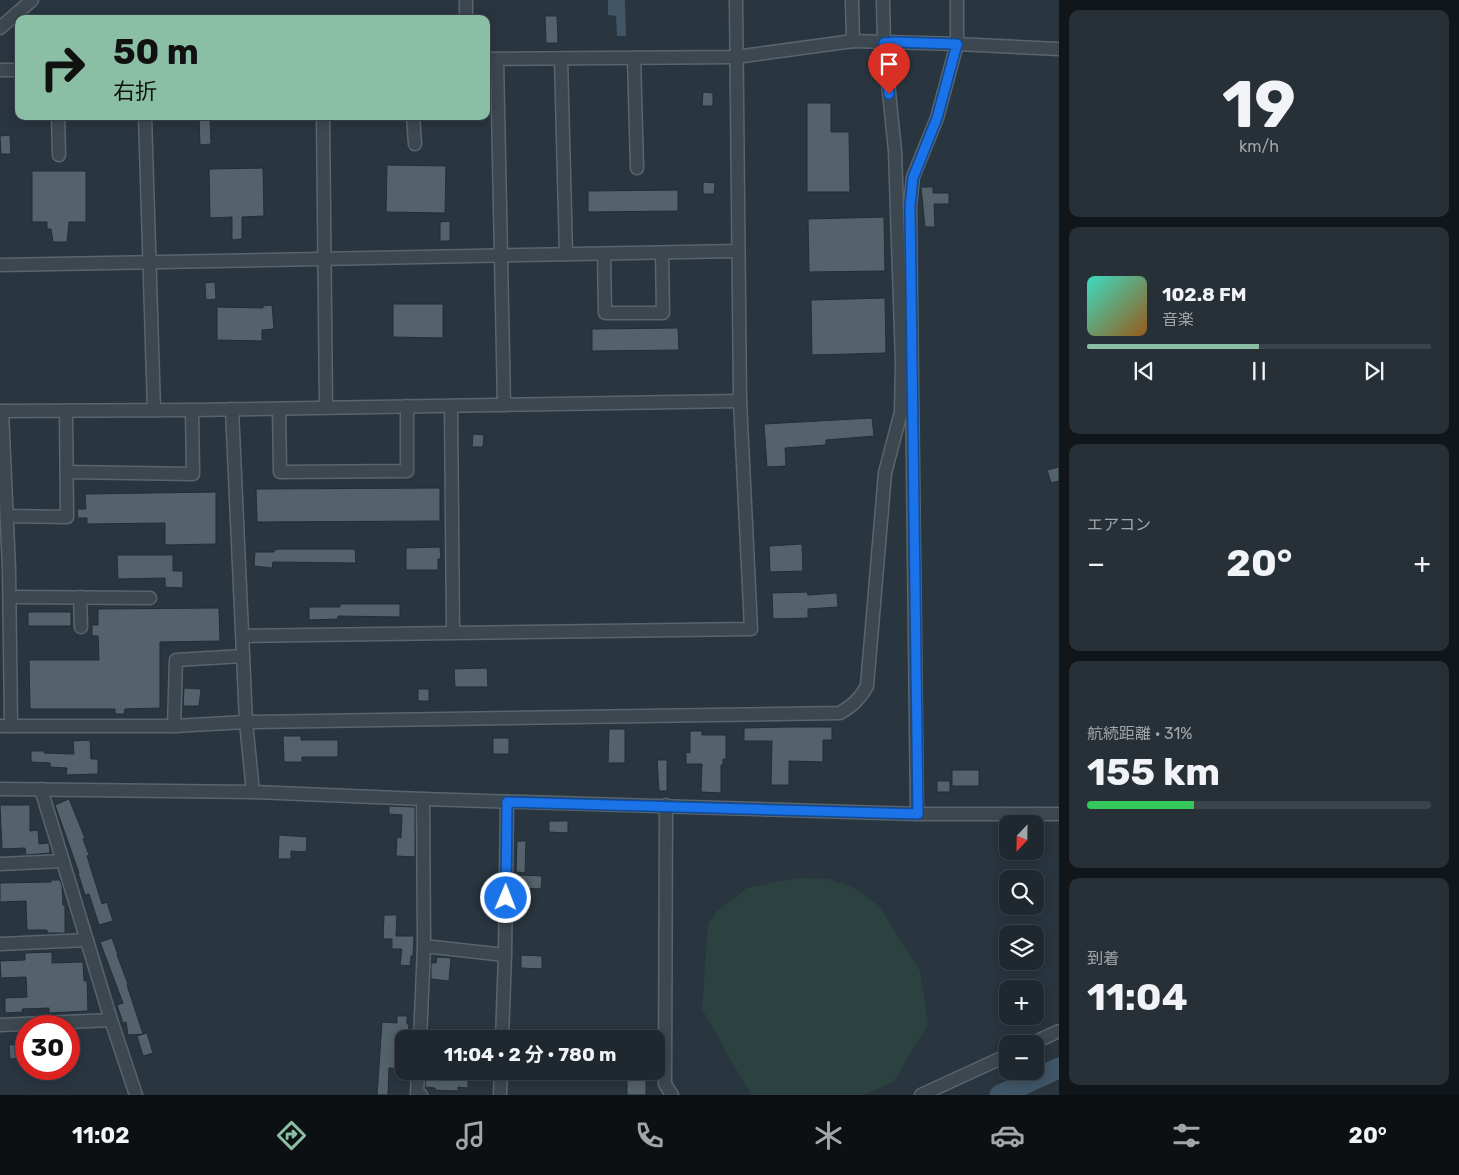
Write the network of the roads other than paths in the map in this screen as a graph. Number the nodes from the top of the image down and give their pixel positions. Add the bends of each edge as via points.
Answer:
1 (32, 0) edge
2 (466, 0) edge
3 (736, 0) edge
4 (852, 0) edge
5 (883, 0) edge
6 (957, 0) edge
7 (466, 15) edge
8 (0, 28) edge
9 (853, 41) junction
10 (889, 42) junction
11 (957, 44) junction
12 (1059, 49) edge
13 (634, 58) junction
14 (736, 58) junction
15 (491, 59) edge
16 (561, 59) junction
17 (0, 70) edge
18 (15, 70) edge
19 (58, 120) edge
20 (145, 120) edge
21 (323, 120) edge
22 (413, 120) edge
23 (415, 144) dead end
24 (59, 155) dead end
25 (637, 168) dead end
26 (738, 251) junction
27 (662, 253) junction
28 (566, 254) junction
29 (604, 254) junction
30 (501, 256) junction
31 (324, 259) junction
32 (148, 262) junction
33 (0, 265) edge
34 (740, 401) junction
35 (504, 405) junction
36 (407, 406) junction
37 (450, 406) junction
38 (326, 408) junction
39 (232, 409) junction
40 (279, 409) junction
41 (154, 410) junction
42 (192, 410) junction
43 (1, 411) edge
44 (66, 411) junction
45 (67, 472) junction
46 (7, 516) junction
47 (5, 569) edge
48 (10, 597) junction
49 (80, 597) junction
50 (150, 598) dead end
51 (81, 626) dead end
52 (453, 632) junction
53 (242, 636) junction
54 (243, 656) junction
55 (6, 726) edge
56 (174, 726) junction
57 (247, 728) junction
58 (0, 789) edge
59 (40, 789) junction
60 (253, 792) junction
61 (423, 799) junction
62 (507, 802) junction
63 (666, 805) junction
64 (918, 814) junction
65 (1059, 814) edge
66 (63, 862) junction
67 (0, 864) edge
68 (87, 940) junction
69 (0, 944) edge
70 (424, 946) junction
71 (506, 955) junction
72 (111, 1020) junction
73 (0, 1025) edge
74 (420, 1030) edge
75 (502, 1030) edge
76 (1059, 1031) edge
77 (1044, 1038) edge
78 (999, 1059) edge
79 (418, 1080) edge
80 (501, 1080) edge
81 (136, 1095) edge
82 (421, 1095) edge
83 (500, 1095) edge
84 (672, 1095) edge
85 (921, 1095) edge

1 - 8 street
2 - 7 street
3 - 14 street
4 - 9 street
5 - 10 street
6 - 11 street
9 - 10 street
9 - 14 street
10 - 11 street
10 - 57 street via 901,402 885,473 867,686 862,696 840,713
11 - 12 street
11 - 64 street via 937,118 913,178 910,206
13 - 14 street
13 - 16 street
13 - 25 street
14 - 26 street
15 - 16 street
15 - 30 street
16 - 28 street
17 - 18 street
19 - 24 street
20 - 32 street
21 - 31 street
22 - 23 street
26 - 27 street
26 - 34 street
27 - 29 street
27 - 29 street via 663,313 605,313
28 - 29 street
28 - 30 street
30 - 31 street
30 - 35 street
31 - 32 street
31 - 38 street
32 - 33 street
32 - 41 street
34 - 35 street
34 - 52 street via 751,629
35 - 37 street
36 - 37 street
36 - 38 street
36 - 40 street via 407,471 280,472
37 - 52 street
38 - 40 street
39 - 40 street
39 - 42 street
39 - 53 street
41 - 42 street
41 - 44 street
42 - 45 street via 193,474
43 - 44 street
43 - 46 street
44 - 45 street
45 - 46 street via 67,517
46 - 47 street
47 - 48 street
48 - 49 street
48 - 55 street
49 - 50 street
49 - 51 street
52 - 53 street
53 - 54 street
54 - 56 street via 176,660
54 - 57 street
55 - 56 street
56 - 57 street
57 - 60 street
58 - 59 street
59 - 60 street
59 - 66 street
60 - 61 street
61 - 62 street
61 - 70 street
62 - 63 street
62 - 71 street
63 - 64 street
63 - 84 street via 665,1084
64 - 65 street
66 - 67 street
66 - 68 street
68 - 69 street
68 - 72 street
70 - 71 street
70 - 74 street
71 - 75 street
72 - 73 street
72 - 81 street
76 - 77 street
78 - 85 street
79 - 82 street via 417,1093
80 - 83 street

